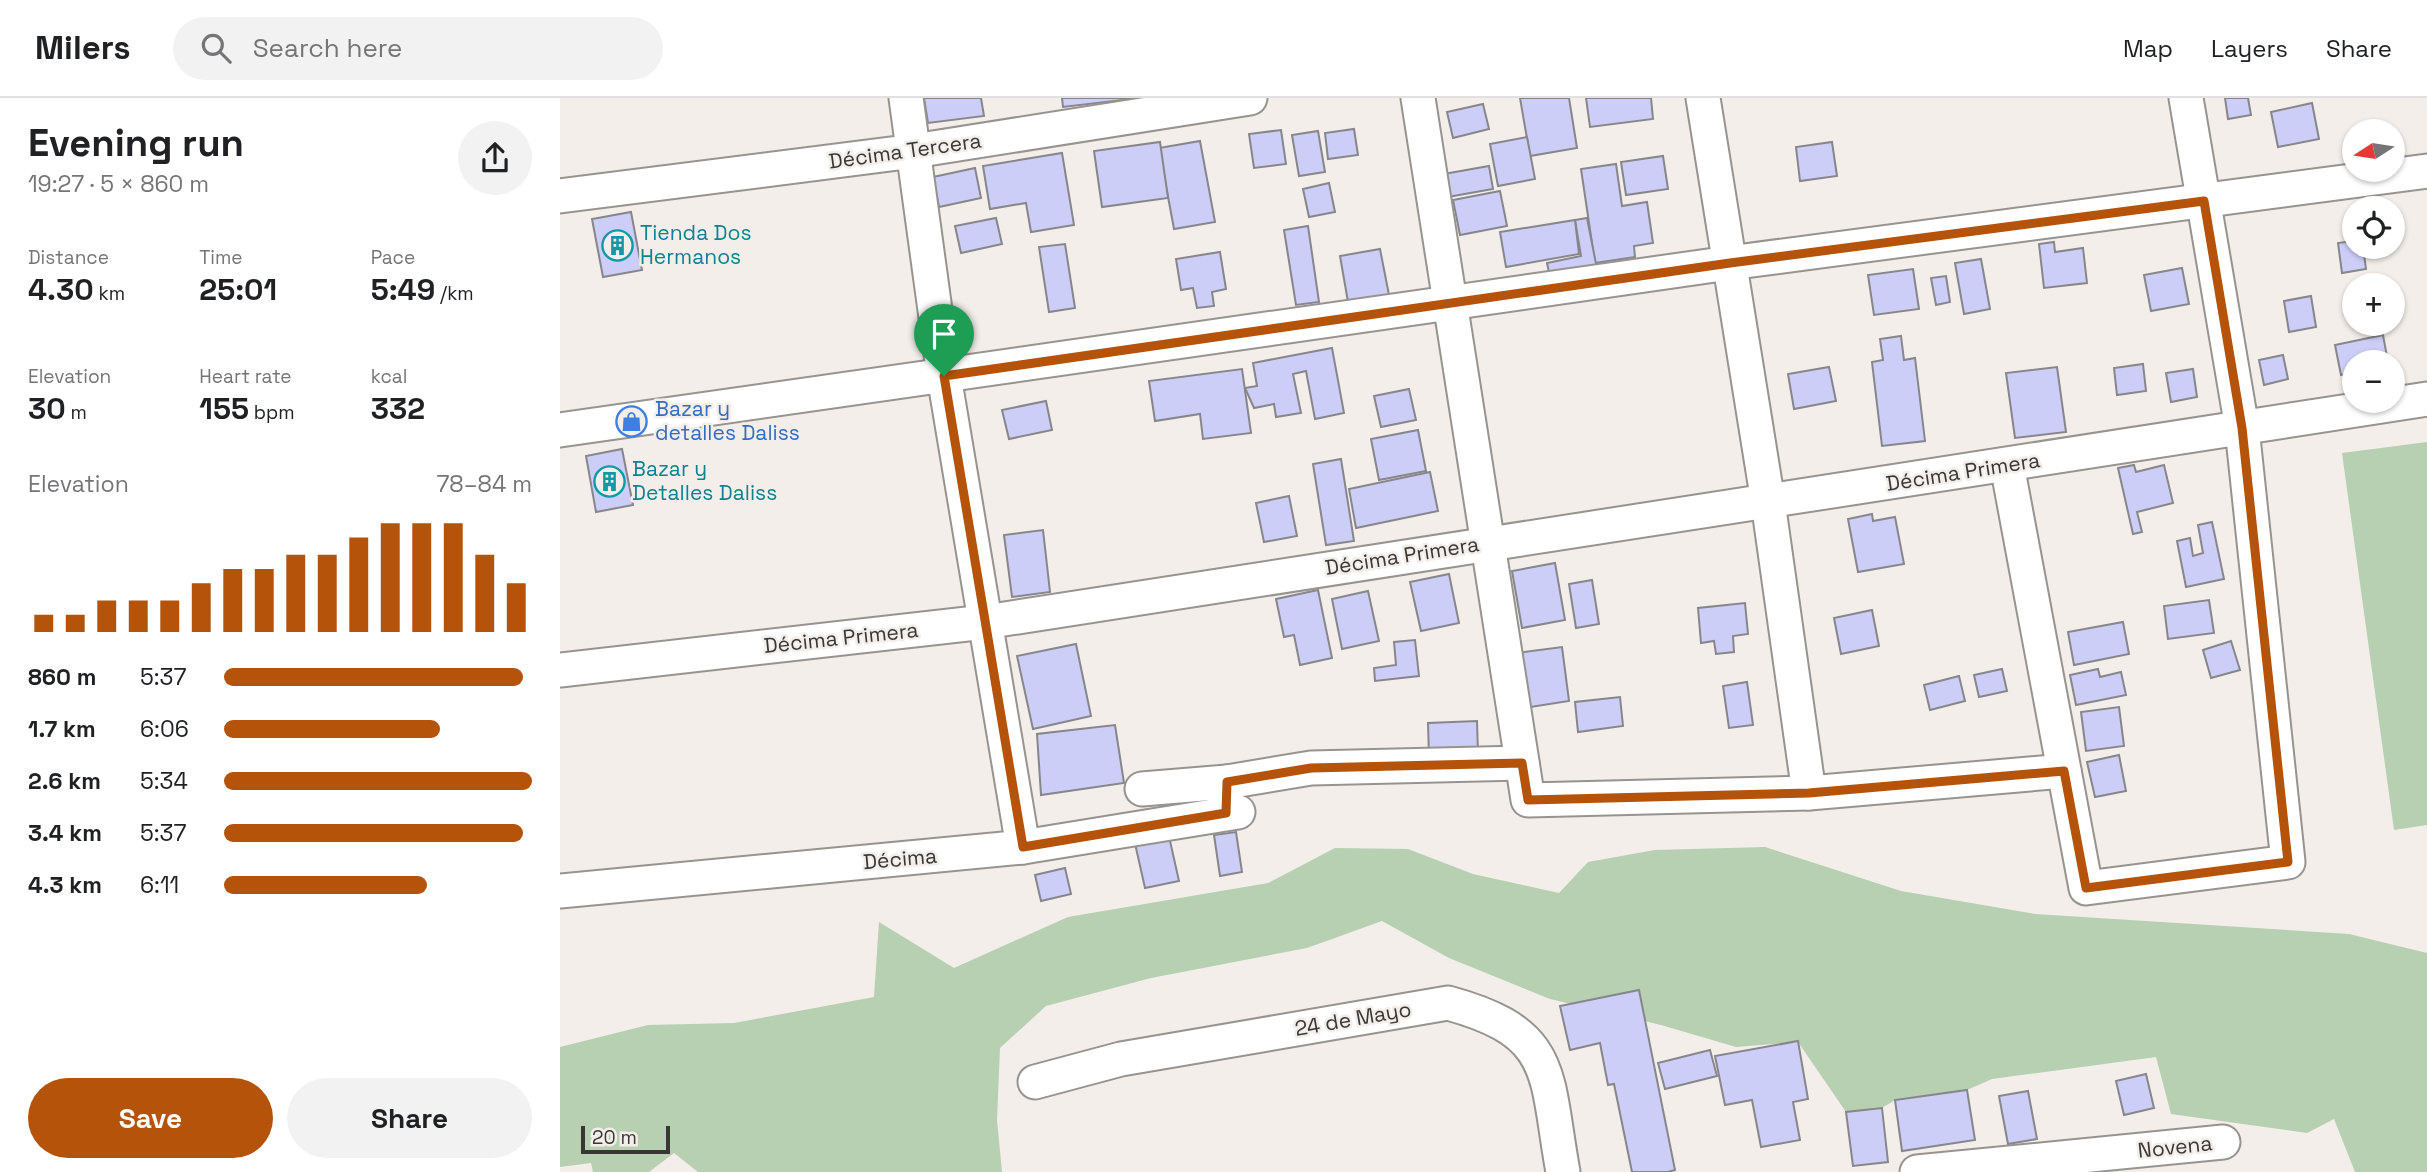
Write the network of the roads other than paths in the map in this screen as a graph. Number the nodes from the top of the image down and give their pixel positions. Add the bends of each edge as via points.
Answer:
1 (906, 98) edge
2 (1250, 98) edge
3 (1418, 98) edge
4 (1703, 98) edge
5 (2186, 98) edge
6 (914, 151) junction
7 (2427, 171) edge
8 (560, 196) edge
9 (2204, 201) junction
10 (1730, 263) junction
11 (1449, 305) junction
12 (944, 376) junction
13 (2427, 399) edge
14 (2242, 428) junction
15 (560, 430) edge
16 (2007, 465) junction
17 (1768, 502) junction
18 (1486, 543) junction
19 (985, 622) junction
20 (560, 670) edge
21 (1522, 763) junction
22 (2064, 771) junction
23 (1142, 789) dead end
24 (1809, 793) junction
25 (1231, 802) junction
26 (1023, 847) junction
27 (560, 891) edge
28 (1035, 1082) dead end
29 (2223, 1142) dead end
30 (1563, 1172) edge
31 (1917, 1172) edge

1 - 6 street
2 - 6 street, Décima Tercera
3 - 11 street
4 - 10 street
5 - 9 street
6 - 8 street, Décima Tercera
6 - 12 street
7 - 9 street
9 - 10 street
9 - 14 street
10 - 11 street
10 - 17 street
11 - 12 street
11 - 18 street
12 - 15 street
12 - 19 street
13 - 14 street, Décima Primera
14 - 16 street, Décima Primera
14 - 22 street via 2288,862 2086,888
16 - 17 street, Décima Primera
16 - 22 street
17 - 18 street, Décima Primera
17 - 24 street
18 - 19 street, Décima Primera
18 - 21 street
19 - 20 street, Décima Primera
19 - 26 street
21 - 24 street via 1528,800
21 - 25 street via 1311,768
22 - 24 street
23 - 25 street
25 - 26 street, Décima
26 - 27 street, Décima
28 - 30 street, 24 de Mayo via 1121,1059 1448,1003 1514,1028 1535,1048 1544,1071
29 - 31 street, Novena

